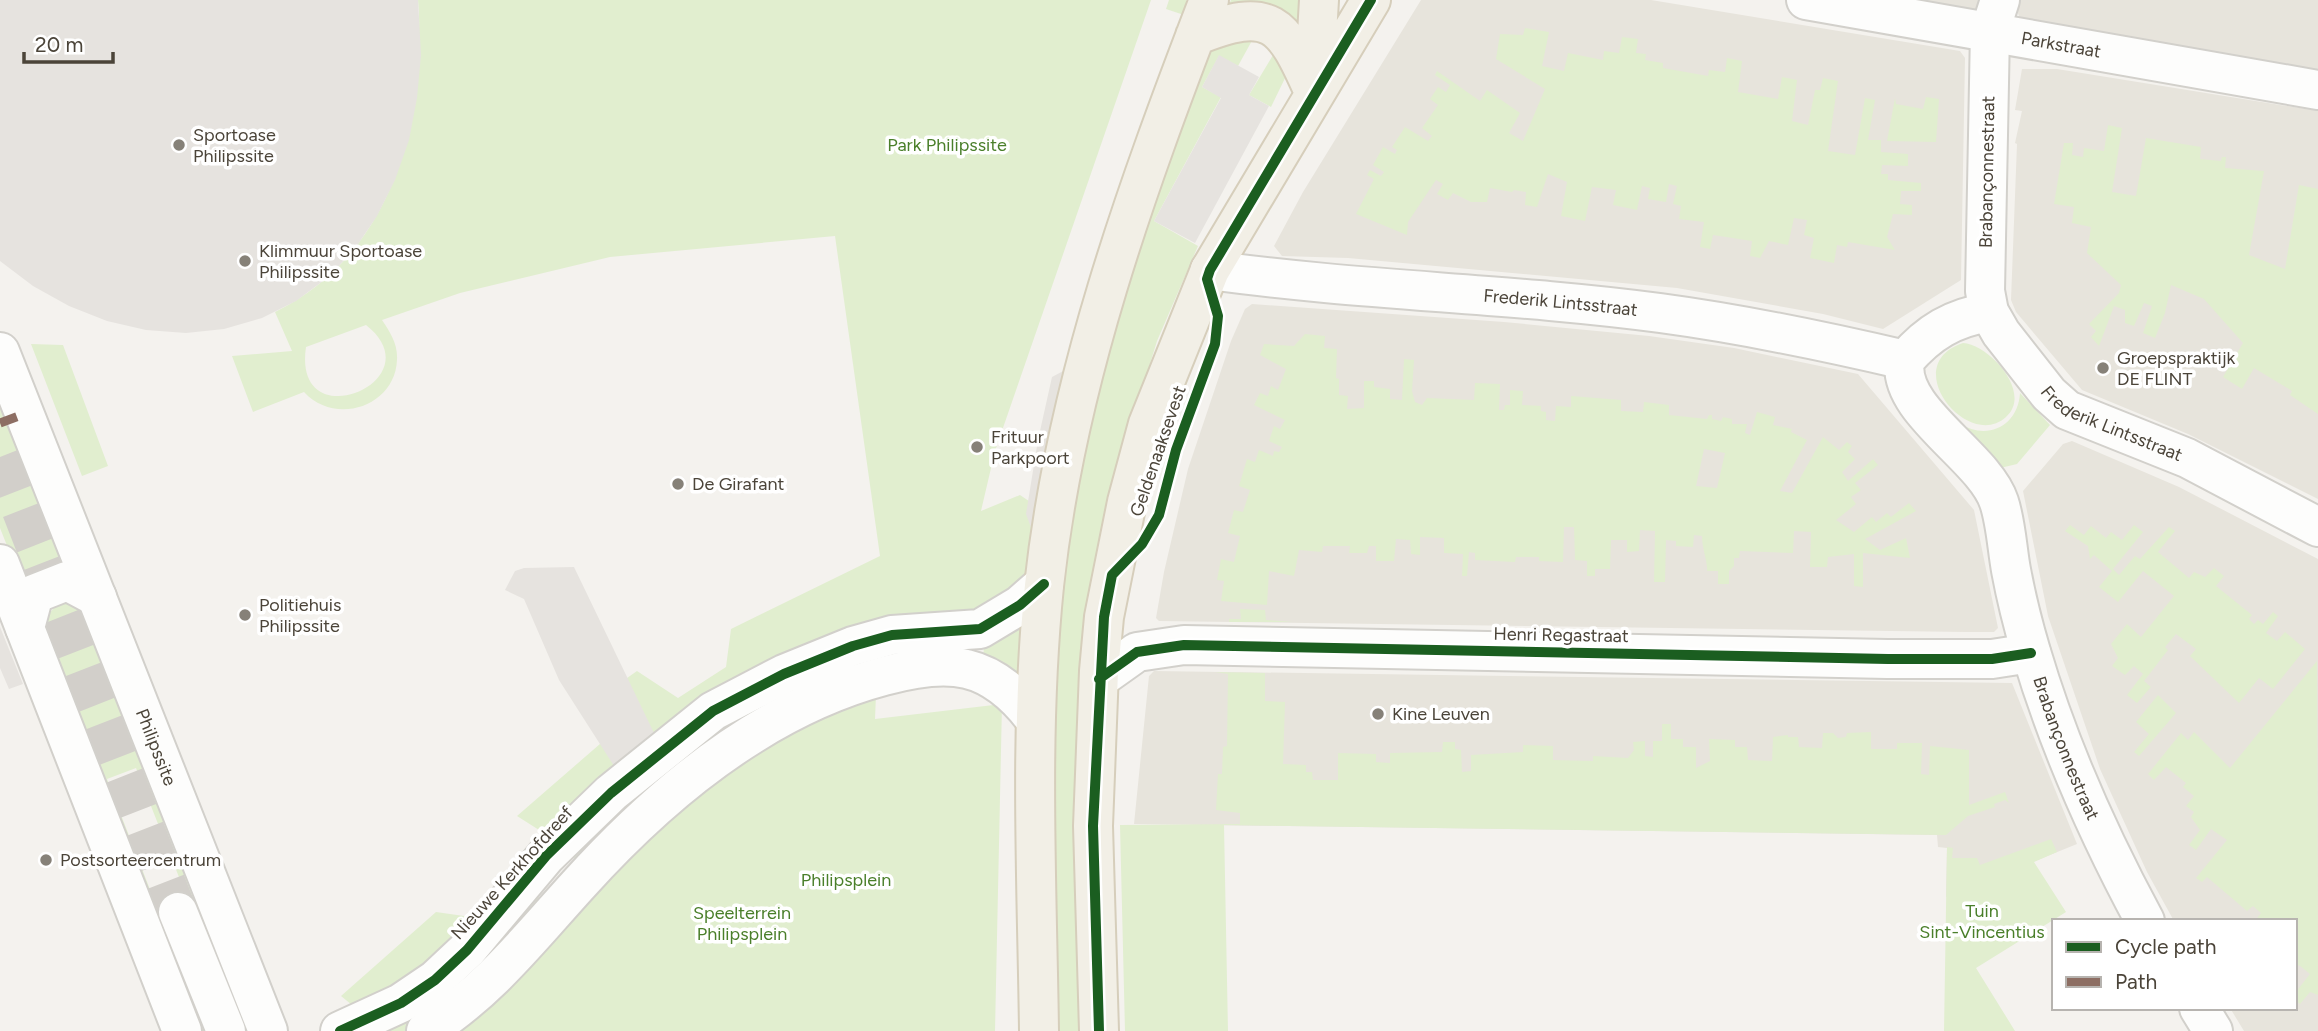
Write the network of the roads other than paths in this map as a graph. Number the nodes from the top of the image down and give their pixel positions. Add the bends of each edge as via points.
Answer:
1 (1318, 0) edge
2 (1371, 0) edge
3 (1806, 0) edge
4 (1204, 10) edge
5 (1995, 16) edge
6 (2318, 90) edge
7 (1314, 92) junction
8 (1210, 270) junction
9 (1989, 312) junction
10 (0, 352) edge
11 (1905, 360) junction
12 (2318, 527) edge
13 (0, 564) edge
14 (1044, 584) junction
15 (97, 597) junction
16 (25, 628) junction
17 (2031, 653) junction
18 (1099, 679) junction
19 (1034, 717) junction
20 (644, 766) junction
21 (668, 798) junction
22 (538, 865) junction
23 (571, 893) junction
24 (215, 898) junction
25 (178, 912) junction
26 (2144, 919) edge
27 (141, 926) junction
28 (2200, 1010) edge
29 (182, 1031) edge
30 (226, 1031) edge
31 (268, 1031) edge
32 (340, 1031) edge
33 (426, 1031) edge
34 (1039, 1031) edge
35 (1099, 1031) edge
36 (2213, 1031) edge

1 - 7 main road
2 - 7 main road, Geldenaaksevest
3 - 5 street, Parkstraat
4 - 7 main road via 1262,21 1275,28 1296,50
4 - 14 main road via 1100,307 1062,473
5 - 6 street, Parkstraat
5 - 9 street, Brabançonnestraat via 1985,291
7 - 8 main road, Geldenaaksevest
8 - 11 street, Frederik Lintsstraat via 1286,281 1659,313 1742,325
8 - 18 main road, Geldenaaksevest via 1148,424 1104,617
9 - 11 street via 1937,329
9 - 12 street, Frederik Lintsstraat via 2013,351 2067,410 2187,458
10 - 15 street, Philipssite
11 - 17 street, Brabançonnestraat via 1909,388 2000,502
13 - 16 street
14 - 19 main road
14 - 20 street, Nieuwe Kerkhofdreef via 980,629 892,635 784,674 713,711
15 - 16 street via 67,582 34,594
15 - 24 street, Philipssite
16 - 27 street
17 - 18 street, Henri Regastraat via 1992,659 1888,659 1184,645 1137,652
17 - 26 street, Brabançonnestraat via 2092,820
18 - 35 main road, Geldenaaksevest via 1093,826
19 - 21 street via 1015,694 976,669 902,671 866,681 763,727
19 - 34 main road
20 - 21 street
20 - 22 street, Nieuwe Kerkhofdreef
21 - 23 street
22 - 23 street
22 - 32 street, Nieuwe Kerkhofdreef via 467,950 435,980 401,1003
23 - 33 street via 495,979
24 - 25 street
24 - 31 street, Philipssite
25 - 27 street
25 - 30 street
27 - 29 street
28 - 36 street

